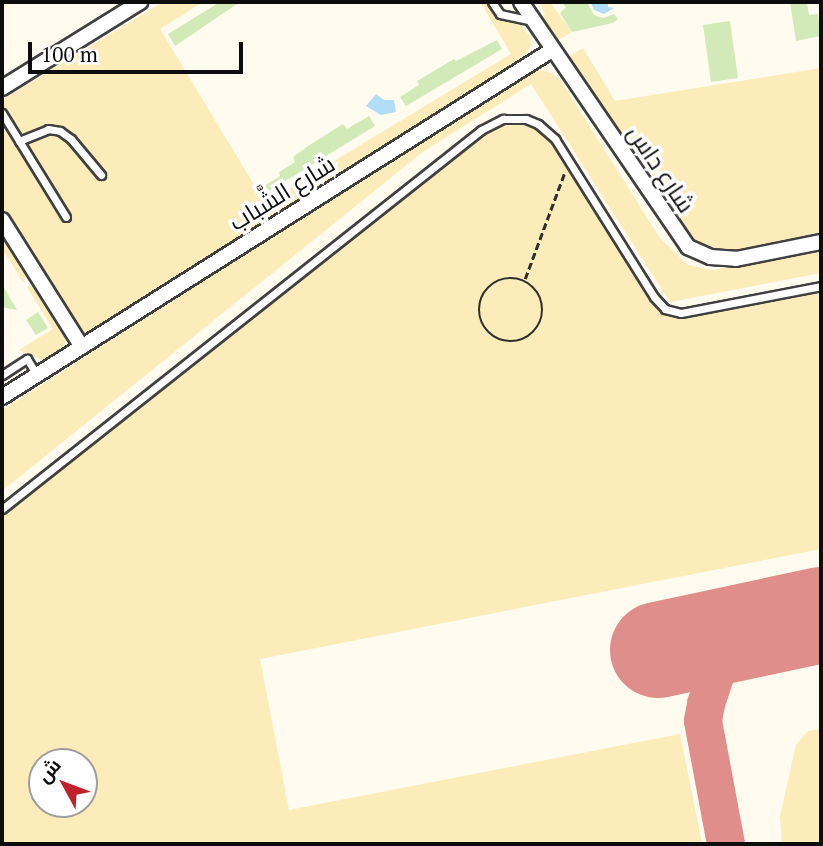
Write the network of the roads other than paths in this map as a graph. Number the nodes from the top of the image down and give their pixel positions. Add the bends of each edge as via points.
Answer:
1 (140, 2) edge
2 (492, 2) edge
3 (521, 2) edge
4 (534, 22) junction
5 (552, 50) junction
6 (2, 89) edge
7 (2, 113) edge
8 (19, 141) junction
9 (101, 175) dead end
10 (66, 217) dead end
11 (2, 220) edge
12 (821, 242) edge
13 (821, 286) edge
14 (82, 347) junction
15 (2, 375) edge
16 (37, 375) junction
17 (2, 397) edge
18 (2, 509) edge

1 - 6 street
2 - 4 lane via 500,14
3 - 4 street, شارع داس
4 - 5 street, شارع داس
5 - 12 street, شارع داس via 688,247 710,257 736,259
5 - 14 street, شارع الشَّباب
7 - 8 lane
8 - 9 lane via 48,129 60,131
8 - 10 lane
11 - 14 street
13 - 18 lane via 681,313 665,309 555,139 538,124 514,118 491,123
14 - 16 street, شارع الشَّباب
15 - 16 lane via 27,359
16 - 17 street, شارع الشَّباب

